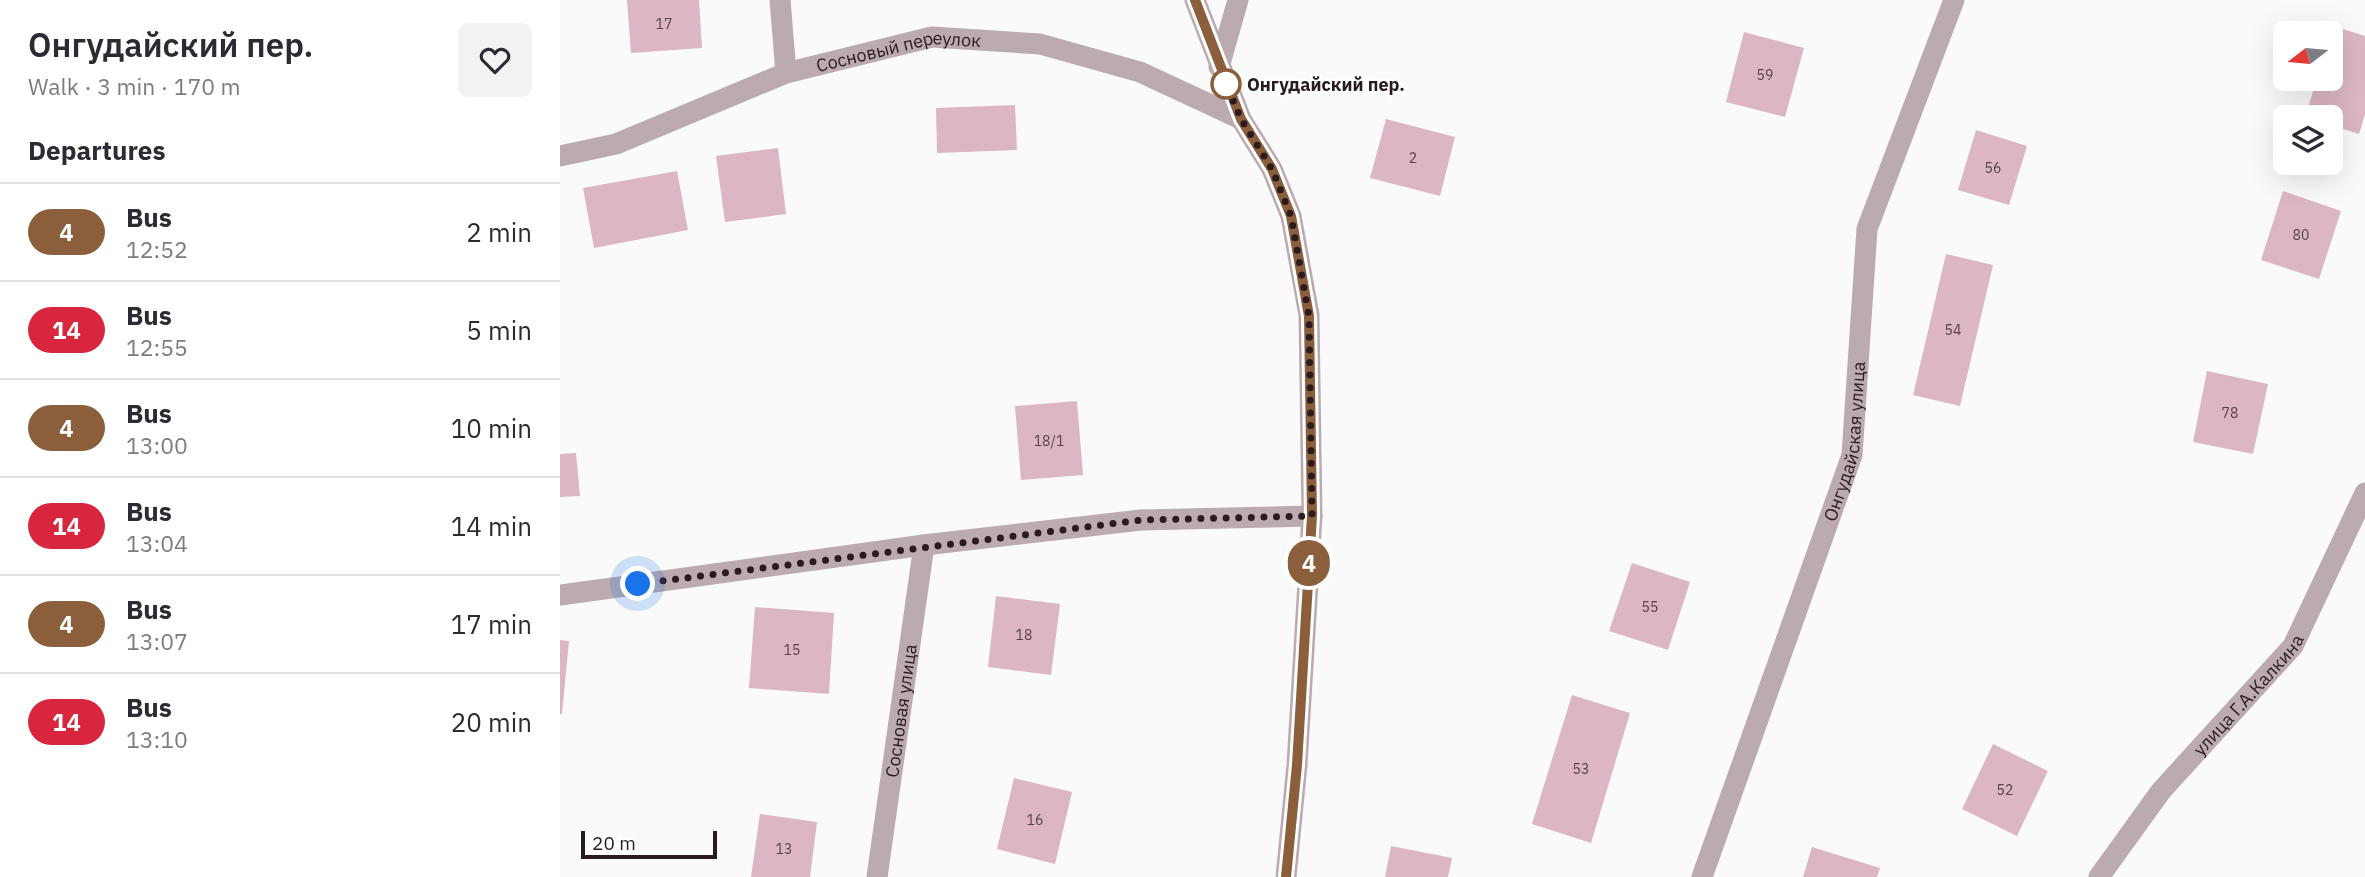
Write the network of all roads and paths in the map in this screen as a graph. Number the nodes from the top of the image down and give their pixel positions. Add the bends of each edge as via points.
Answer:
1 (780, 0) edge
2 (1195, 0) edge
3 (1238, 0) edge
4 (1954, 0) edge
5 (1219, 67) junction
6 (786, 73) junction
7 (1241, 119) junction
8 (560, 156) edge
9 (2365, 493) edge
10 (1312, 516) junction
11 (924, 545) junction
12 (560, 595) edge
13 (877, 877) edge
14 (1286, 877) edge
15 (1702, 877) edge
16 (2099, 877) edge

1 - 6 street
2 - 5 street
3 - 5 street
4 - 15 street, Онгудайская улица via 1867,229 1852,454
5 - 7 street
6 - 7 street, Сосновый переулок via 932,37 1041,44 1140,72
6 - 8 street, Сосновый переулок via 616,144
7 - 10 street via 1272,169 1296,241 1309,316
9 - 16 street, улица Г.А.Калкина via 2293,646 2161,791
10 - 11 street via 1141,520
10 - 14 street
11 - 12 street
11 - 13 street, Сосновая улица

